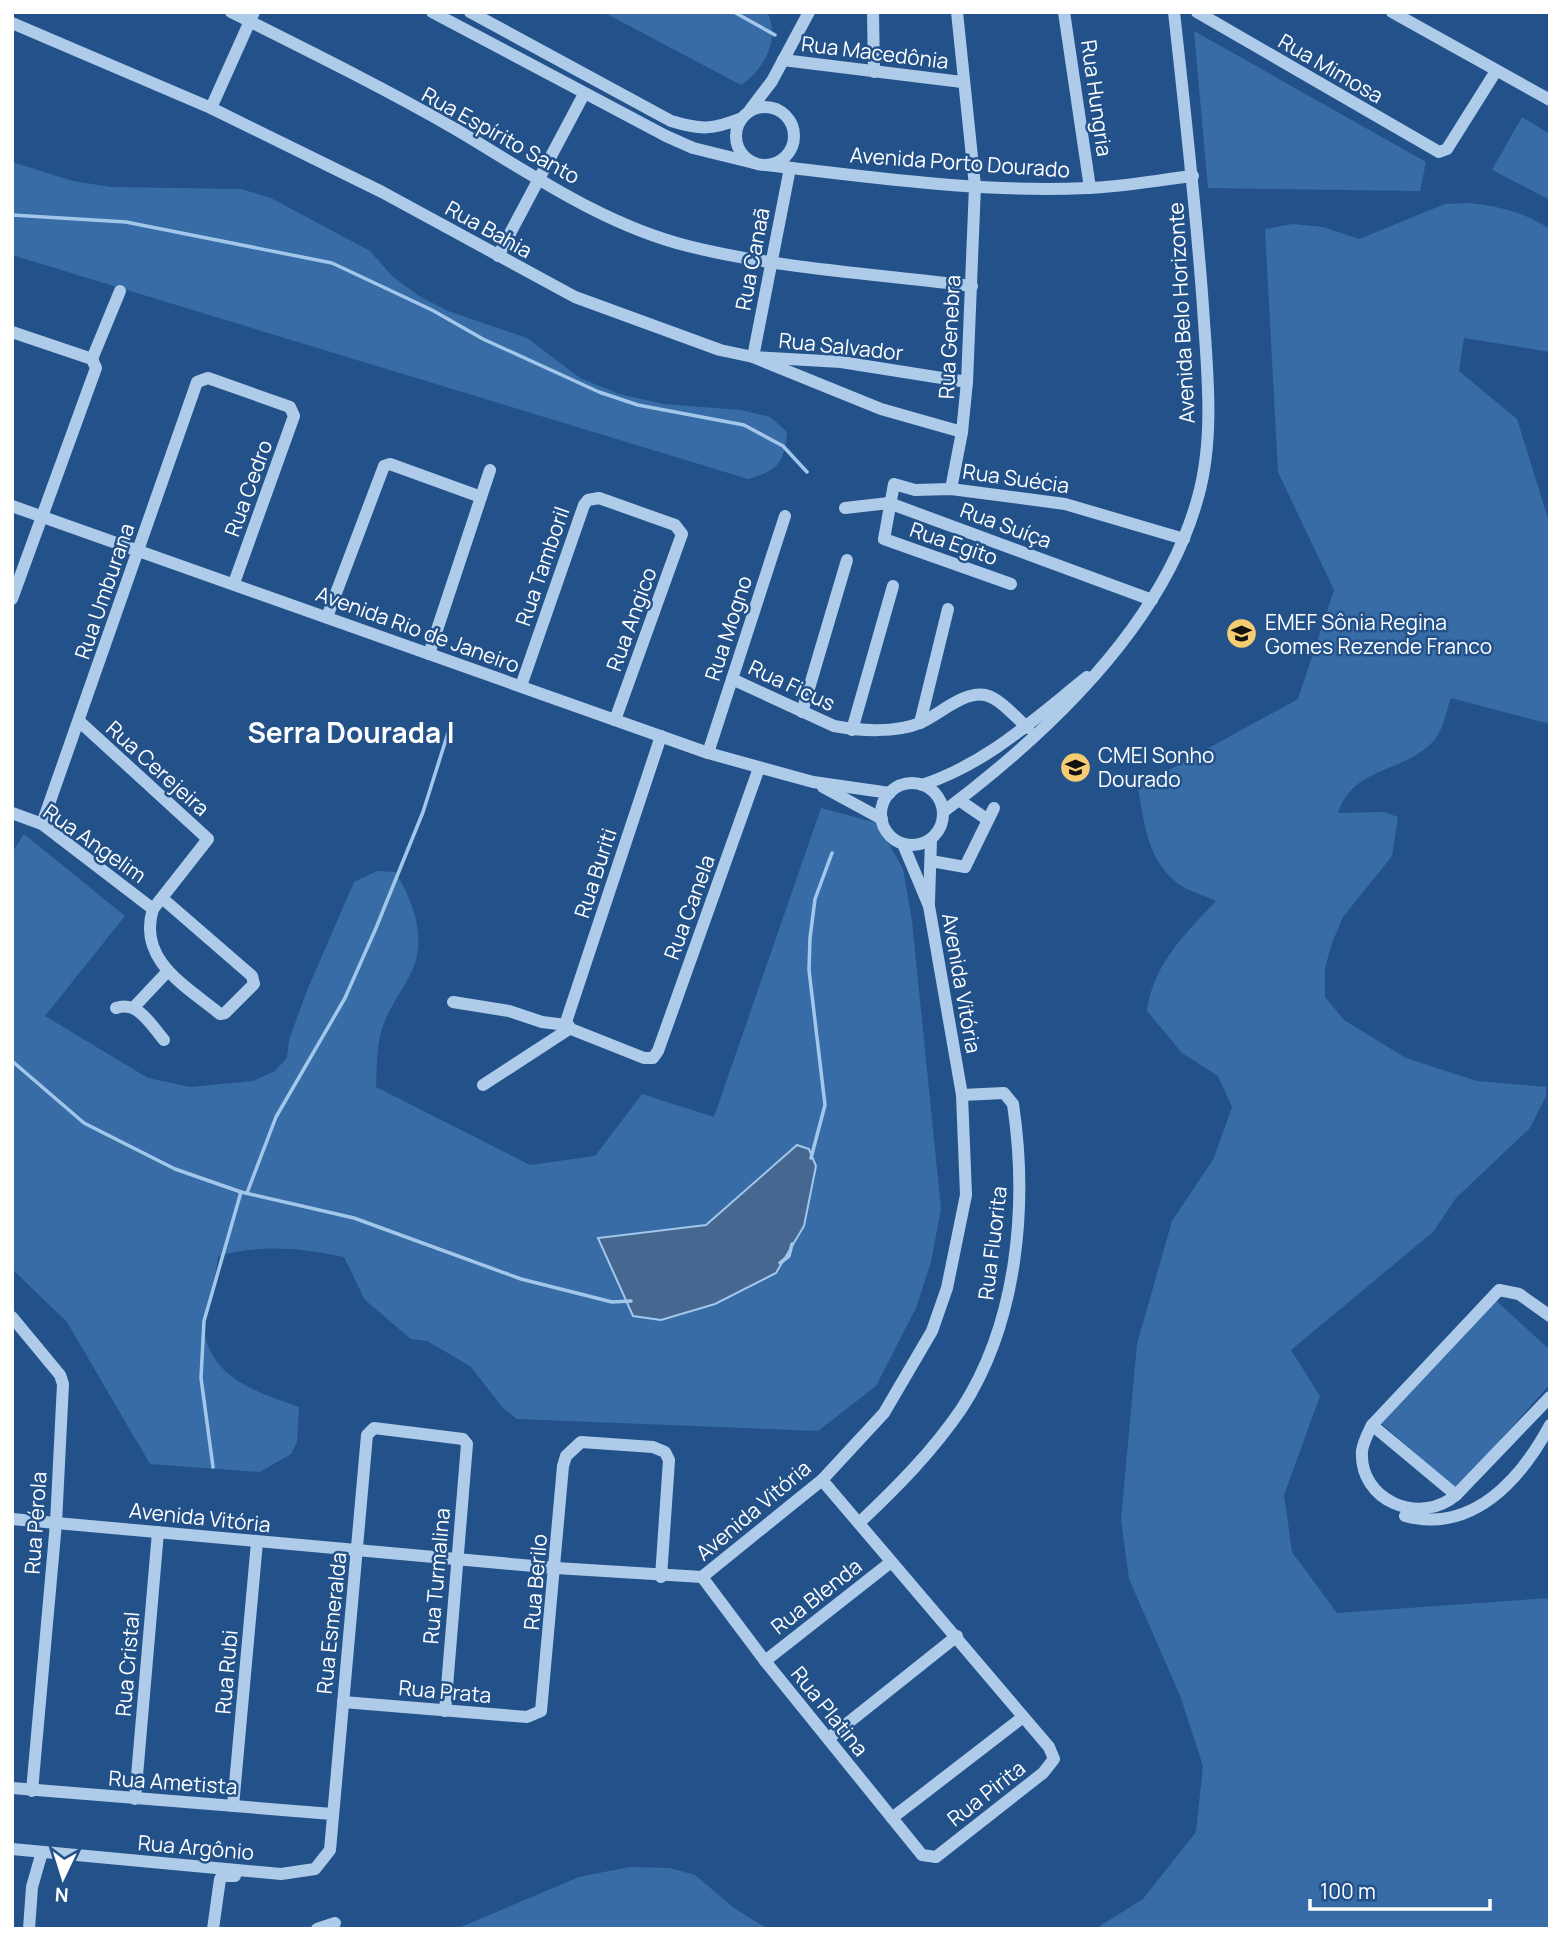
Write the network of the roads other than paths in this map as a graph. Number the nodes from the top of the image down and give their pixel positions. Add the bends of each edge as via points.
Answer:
1 (231, 12) edge
2 (432, 12) edge
3 (470, 12) edge
4 (809, 12) edge
5 (873, 12) edge
6 (957, 12) edge
7 (1064, 12) edge
8 (1174, 12) edge
9 (1197, 12) edge
10 (1392, 12) edge
11 (252, 17) edge
12 (12, 23) edge
13 (783, 60) junction
14 (1496, 71) junction
15 (874, 72) junction
16 (962, 82) junction
17 (584, 94) junction
18 (1550, 100) edge
19 (211, 108) junction
20 (745, 116) junction
21 (760, 164) junction
22 (790, 168) junction
23 (1194, 176) junction
24 (538, 182) junction
25 (975, 186) junction
26 (1090, 188) junction
27 (498, 256) junction
28 (771, 261) junction
29 (972, 286) junction
30 (120, 291) dead end
31 (12, 332) edge
32 (753, 357) junction
33 (92, 359) junction
34 (967, 382) junction
35 (290, 407) joint
36 (962, 432) junction
37 (490, 470) dead end
38 (951, 489) junction
39 (481, 497) junction
40 (889, 503) junction
41 (12, 506) edge
42 (845, 508) dead end
43 (41, 515) junction
44 (785, 516) dead end
45 (681, 531) joint
46 (1184, 539) junction
47 (138, 550) junction
48 (847, 560) dead end
49 (234, 583) junction
50 (1011, 584) dead end
51 (893, 586) dead end
52 (12, 599) edge
53 (1152, 600) junction
54 (948, 609) dead end
55 (327, 617) junction
56 (429, 653) junction
57 (1098, 668) junction
58 (732, 679) junction
59 (521, 686) junction
60 (802, 712) junction
61 (615, 720) junction
62 (80, 722) junction
63 (920, 723) junction
64 (1028, 728) junction
65 (852, 730) junction
66 (661, 736) junction
67 (708, 753) junction
68 (759, 768) junction
69 (813, 782) junction
70 (922, 785) junction
71 (890, 793) junction
72 (959, 800) junction
73 (943, 812) junction
74 (12, 813) edge
75 (882, 819) junction
76 (42, 824) junction
77 (931, 839) junction
78 (903, 844) junction
79 (931, 861) junction
80 (162, 898) junction
81 (929, 906) junction
82 (153, 909) junction
83 (168, 971) junction
84 (453, 1002) dead end
85 (135, 1006) junction
86 (116, 1008) dead end
87 (567, 1025) junction
88 (164, 1040) dead end
89 (483, 1085) dead end
90 (962, 1095) junction
91 (1550, 1316) edge
92 (12, 1317) edge
93 (1550, 1397) edge
94 (1372, 1425) junction
95 (1550, 1425) edge
96 (367, 1435) joint
97 (822, 1480) junction
98 (1456, 1495) junction
99 (1382, 1496) junction
100 (12, 1519) edge
101 (56, 1523) junction
102 (859, 1523) junction
103 (158, 1532) junction
104 (257, 1542) junction
105 (358, 1550) junction
106 (456, 1559) junction
107 (891, 1562) junction
108 (556, 1568) junction
109 (661, 1577) junction
110 (702, 1577) junction
111 (957, 1636) junction
112 (765, 1661) junction
113 (343, 1702) junction
114 (445, 1711) junction
115 (541, 1711) joint
116 (1023, 1717) junction
117 (829, 1738) junction
118 (12, 1788) edge
119 (32, 1791) junction
120 (135, 1799) junction
121 (233, 1806) junction
122 (332, 1814) junction
123 (892, 1818) junction
124 (12, 1849) edge
125 (42, 1852) junction
126 (936, 1857) joint
127 (281, 1874) junction
128 (335, 1923) dead end
129 (29, 1929) edge
130 (212, 1929) edge
131 (317, 1929) edge

1 - 11 street, Rua Espírito Santo
2 - 17 street, Avenida Porto Dourado
3 - 20 street via 671,121 716,128
4 - 13 street
5 - 15 street
6 - 16 street, Rua Genebra
7 - 26 street, Rua Hungria
8 - 23 street, Avenida Belo Horizonte
9 - 14 street, Rua Mimosa via 1439,152 1447,149
10 - 14 street
11 - 19 street
11 - 24 street, Rua Espírito Santo via 456,130
12 - 19 street, Rua Bahia
13 - 15 street, Rua Macedônia
13 - 20 street
14 - 18 street
15 - 16 street, Rua Macedônia
16 - 25 street, Rua Genebra
17 - 21 street, Avenida Porto Dourado via 694,148
17 - 24 street
19 - 27 street, Rua Bahia via 382,192
20 - 21 street via 736,140 742,154
20 - 21 street via 762,107 777,109 793,125 795,141 789,155 777,164
21 - 22 street, Avenida Porto Dourado
22 - 25 street, Avenida Porto Dourado
22 - 28 street, Rua Canaã
23 - 26 street, Avenida Porto Dourado
23 - 46 street, Avenida Belo Horizonte via 1207,417 1199,496
24 - 27 street
24 - 28 street, Rua Espírito Santo via 676,242
25 - 26 street, Avenida Porto Dourado
25 - 29 street, Rua Genebra
27 - 32 street, Rua Bahia via 575,297 720,350
28 - 29 street, Rua Espírito Santo
28 - 32 street, Rua Canaã
29 - 34 street, Rua Genebra
30 - 33 street
31 - 33 street
32 - 34 street, Rua Salvador via 841,362
32 - 36 street, Rua Bahia via 881,409
33 - 43 street via 96,368
34 - 36 street, Rua Genebra
35 - 47 street, Rua Umburana via 208,378 197,382
35 - 49 street, Rua Cedro via 294,416
36 - 38 street, Rua Genebra
37 - 39 street
38 - 40 street, Rua Suécia via 915,490 894,484
38 - 46 street, Rua Suécia via 1065,504
39 - 55 street via 390,464 384,466
39 - 56 street
40 - 42 street, Rua Suíça
40 - 50 street, Rua Egito via 884,539
40 - 53 street, Rua Suíça
41 - 43 street, Avenida Rio de Janeiro
43 - 47 street, Avenida Rio de Janeiro
43 - 52 street
44 - 58 street, Rua Mogno
45 - 59 street, Rua Tamboril via 599,498 588,500
45 - 61 street, Rua Angico via 681,542
46 - 53 street, Avenida Belo Horizonte
47 - 49 street, Avenida Rio de Janeiro
47 - 62 street, Rua Umburana
48 - 60 street
49 - 55 street, Avenida Rio de Janeiro
51 - 65 street
53 - 57 street, Avenida Belo Horizonte
54 - 63 street
55 - 56 street, Avenida Rio de Janeiro
56 - 59 street, Avenida Rio de Janeiro
57 - 64 street, Avenida Belo Horizonte
57 - 72 street, Avenida Belo Horizonte via 1062,713
58 - 60 street, Rua Ficus
58 - 67 street, Rua Mogno
59 - 61 street, Avenida Rio de Janeiro
60 - 65 street, Rua Ficus
61 - 66 street, Avenida Rio de Janeiro
62 - 76 street, Rua Umburana
62 - 80 street, Rua Cerejeira via 208,839
63 - 64 street, Rua Ficus via 982,695
63 - 65 street, Rua Ficus
64 - 70 street, Avenida Belo Horizonte via 967,768
66 - 67 street, Avenida Rio de Janeiro
66 - 87 street, Rua Buriti
67 - 68 street, Avenida Rio de Janeiro
68 - 69 street, Avenida Rio de Janeiro
68 - 87 street, Rua Canela via 653,1058
69 - 71 street, Avenida Rio de Janeiro
69 - 75 street, Avenida Rio de Janeiro
70 - 71 street via 905,784
70 - 73 street via 937,795
71 - 75 street
72 - 73 street, Avenida Belo Horizonte
72 - 79 street via 991,814 965,867
73 - 77 street
74 - 76 street, Rua Angelim
75 - 78 street via 889,834
76 - 82 street, Rua Angelim
77 - 78 street
77 - 79 street, Avenida Vitória
78 - 81 street, Avenida Vitória
79 - 81 street, Avenida Vitória
80 - 82 street
80 - 83 street via 253,976 254,984 220,1014
81 - 90 street, Avenida Vitória
82 - 83 street via 149,921 156,958
83 - 85 street
84 - 87 street
85 - 86 street
85 - 88 street
87 - 89 street
90 - 97 street, Avenida Vitória via 966,1195 960,1237 932,1331 884,1413
90 - 102 street, Rua Fluorita via 1004,1093 1013,1104 1019,1198 1004,1303 982,1370 962,1406 908,1476
91 - 94 street via 1519,1294 1499,1290
92 - 101 street, Rua Pérola via 63,1384
93 - 98 street
94 - 98 street
94 - 99 street via 1362,1454 1366,1472
95 - 99 street via 1520,1471 1483,1506 1466,1515 1409,1517 1397,1514
96 - 105 street, Rua Esmeralda
96 - 106 street, Rua Turmalina via 371,1429 379,1429 459,1437 467,1444
97 - 102 street
97 - 110 street, Avenida Vitória
98 - 99 street via 1443,1506 1417,1511
100 - 101 street, Avenida Vitória
101 - 103 street, Avenida Vitória
101 - 119 street, Rua Pérola
102 - 107 street
103 - 104 street, Avenida Vitória
103 - 120 street, Rua Cristal
104 - 105 street, Avenida Vitória
104 - 121 street, Rua Rubi
105 - 106 street, Avenida Vitória
105 - 113 street, Rua Esmeralda
106 - 108 street, Avenida Vitória
106 - 114 street, Rua Turmalina
107 - 111 street
107 - 112 street, Rua Blenda
108 - 109 street, Avenida Vitória
108 - 109 street, Rua Berilo via 566,1456 575,1444 594,1441 662,1449 669,1460
108 - 115 street, Rua Berilo
109 - 110 street, Avenida Vitória
110 - 112 street, Rua Platina
111 - 116 street
111 - 117 street
112 - 117 street, Rua Platina
113 - 114 street, Rua Prata
113 - 122 street, Rua Esmeralda
114 - 115 street, Rua Prata via 527,1717
116 - 123 street
116 - 126 street, Rua Pirita via 1054,1756 1051,1766
117 - 123 street, Rua Platina
118 - 119 street, Rua Ametista
119 - 120 street, Rua Ametista
120 - 121 street, Rua Ametista
121 - 122 street, Rua Ametista
122 - 127 street, Rua Argônio via 330,1850 315,1869
123 - 126 street, Rua Platina via 922,1855
124 - 125 street, Rua Argônio
125 - 127 street, Rua Argônio
125 - 129 street via 32,1887
127 - 130 street via 222,1876
128 - 131 street

